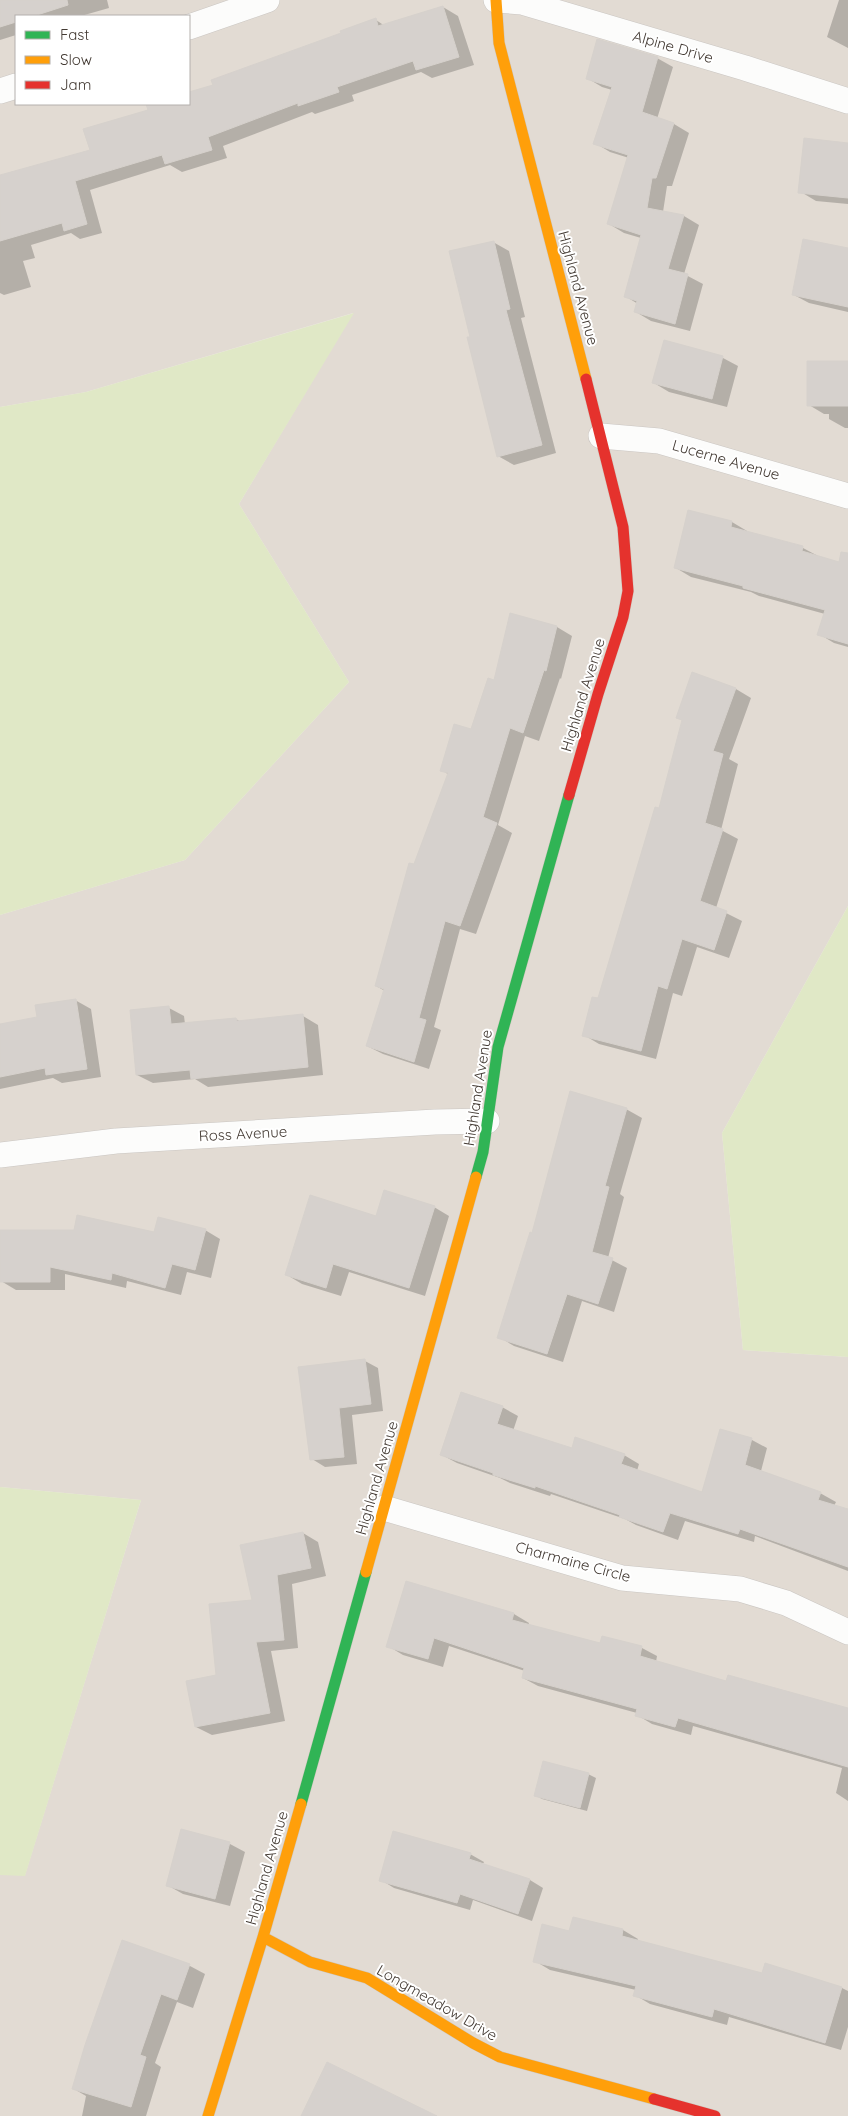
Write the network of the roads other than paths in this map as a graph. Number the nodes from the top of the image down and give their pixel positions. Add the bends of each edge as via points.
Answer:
1 (267, 0) edge
2 (496, 0) edge
3 (190, 27) edge
4 (15, 86) edge
5 (0, 91) edge
6 (848, 101) edge
7 (601, 436) junction
8 (848, 496) edge
9 (487, 1121) junction
10 (0, 1155) edge
11 (384, 1508) junction
12 (848, 1632) edge
13 (263, 1937) junction
14 (208, 2116) edge
15 (715, 2116) edge

1 - 3 street
2 - 6 street, Alpine Drive via 522,2
2 - 7 street, Highland Avenue via 499,43
4 - 5 street
7 - 8 street, Lucerne Avenue via 659,441
7 - 9 street, Highland Avenue via 623,527 628,591 498,1047
9 - 10 street, Ross Avenue via 116,1141
9 - 11 street, Highland Avenue via 478,1171
11 - 12 street, Charmaine Circle via 622,1578 740,1589 786,1603
11 - 13 street, Highland Avenue
13 - 14 street, Highland Avenue
13 - 15 street, Longmeadow Drive via 310,1962 366,1978 500,2057

